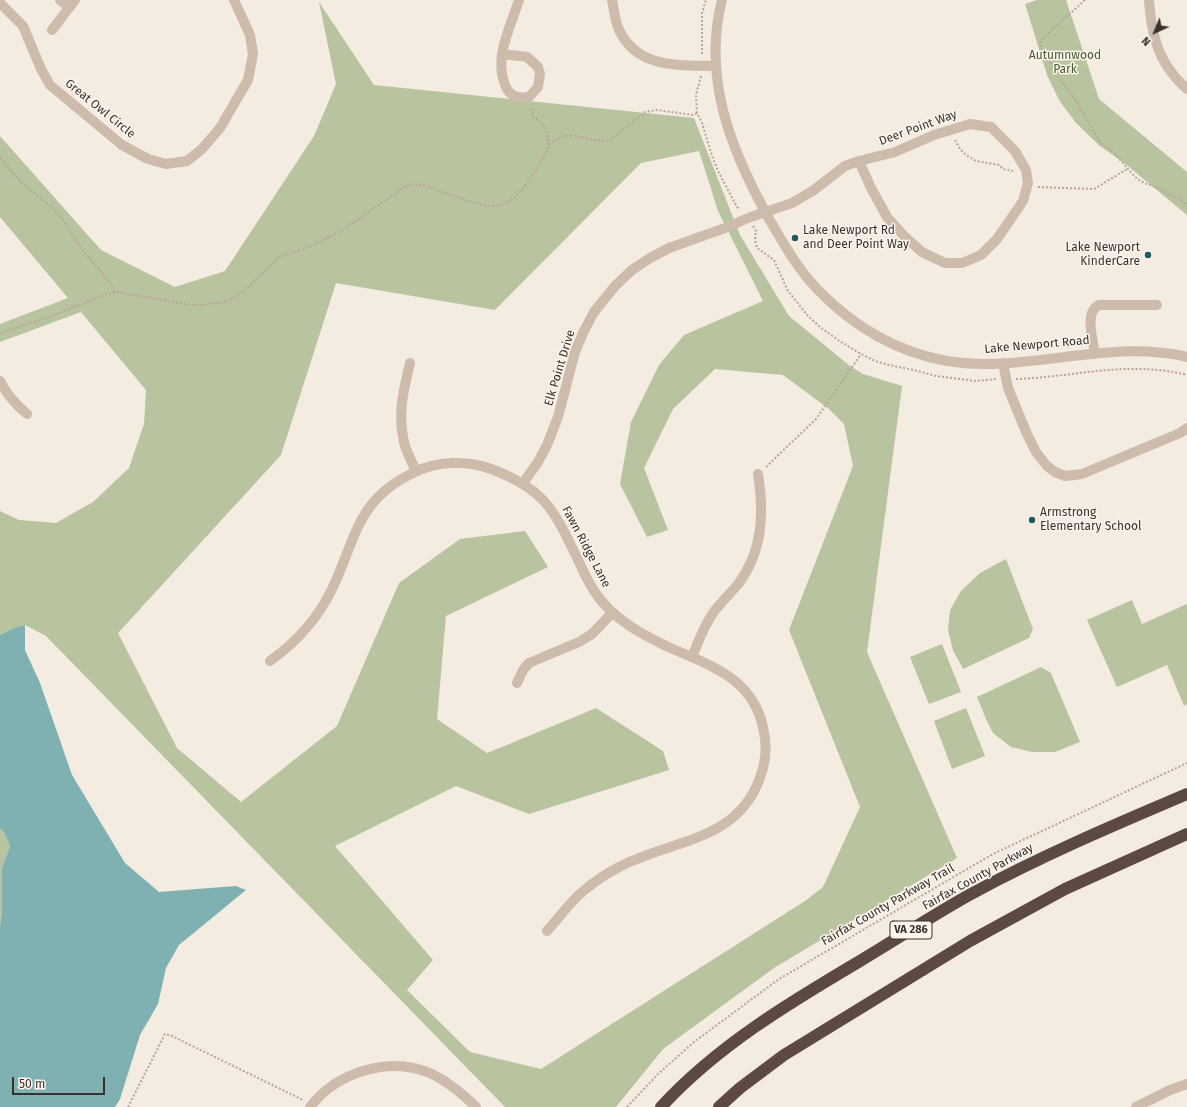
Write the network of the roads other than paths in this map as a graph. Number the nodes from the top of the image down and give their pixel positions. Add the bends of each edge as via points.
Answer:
1 (60, 0) edge
2 (234, 0) edge
3 (519, 0) edge
4 (612, 0) edge
5 (722, 0) edge
6 (1149, 0) edge
7 (0, 3) edge
8 (72, 4) edge
9 (52, 30) dead end
10 (502, 54) junction
11 (716, 66) junction
12 (1187, 89) edge
13 (859, 161) junction
14 (766, 212) junction
15 (1157, 305) dead end
16 (1095, 354) junction
17 (1187, 357) edge
18 (410, 363) dead end
19 (1003, 363) junction
20 (0, 382) edge
21 (26, 414) dead end
22 (1187, 428) edge
23 (416, 471) junction
24 (758, 474) road end
25 (523, 483) junction
26 (612, 613) junction
27 (692, 657) junction
28 (270, 661) dead end
29 (517, 683) dead end
30 (1187, 794) edge
31 (1187, 834) edge
32 (547, 931) dead end
33 (1187, 1084) edge
34 (312, 1105) edge
35 (476, 1107) edge
36 (661, 1107) edge
37 (719, 1107) edge
38 (1136, 1107) edge

1 - 8 street
2 - 7 street, Great Owl Circle via 250,35 253,54 248,80 220,128 202,149 187,161 166,164 148,159 122,146 50,85 23,26
3 - 10 street
4 - 11 street via 618,29 628,45 640,55 659,62
5 - 11 street, Lake Newport Road via 716,36
6 - 12 street via 1156,46 1172,73
8 - 9 street
10 - 10 street via 500,70 509,93 517,97 529,97 538,87 538,67 527,57
11 - 14 street, Lake Newport Road via 723,111 734,147
13 - 13 street, Deer Point Way via 895,152 934,135 970,124 991,127 1015,151 1026,170 1028,183 1023,201 997,239 981,255 962,263 945,263 922,252 887,217 870,188
13 - 14 street, Deer Point Way via 845,166 792,203
14 - 19 street, Lake Newport Road via 784,246 818,290 863,327 918,354 947,361
14 - 25 street, Elk Point Drive via 669,248 632,270 609,293 594,312 583,333 547,445
15 - 16 street via 1095,306 1090,317
16 - 17 street, Lake Newport Road via 1125,351
16 - 19 street, Lake Newport Road
18 - 23 street via 400,417 406,447
19 - 22 street via 1011,395 1036,452 1047,466 1066,476 1082,474
20 - 21 street via 6,393
23 - 25 street, Fawn Ridge Lane via 464,463 484,466
23 - 28 street, Fawn Ridge Lane via 393,484 366,510 320,611 304,633 288,649
24 - 27 street via 762,515 755,553 747,570 703,630
25 - 26 street, Fawn Ridge Lane via 548,504 591,587
26 - 27 street, Fawn Ridge Lane via 643,634
26 - 29 street via 592,634 579,642 529,663
27 - 32 street, Fawn Ridge Lane via 734,679 757,710 765,737 766,754 760,781 741,811 729,822 714,831 622,866 601,878 580,893
30 - 36 highway, Fairfax County Parkway / VA 286 via 1043,857 957,903 825,981 752,1028 711,1060
31 - 37 highway via 1065,890 970,941 784,1055
33 - 38 street
34 - 35 street via 328,1088 344,1078 361,1071 397,1067 431,1074 450,1085

